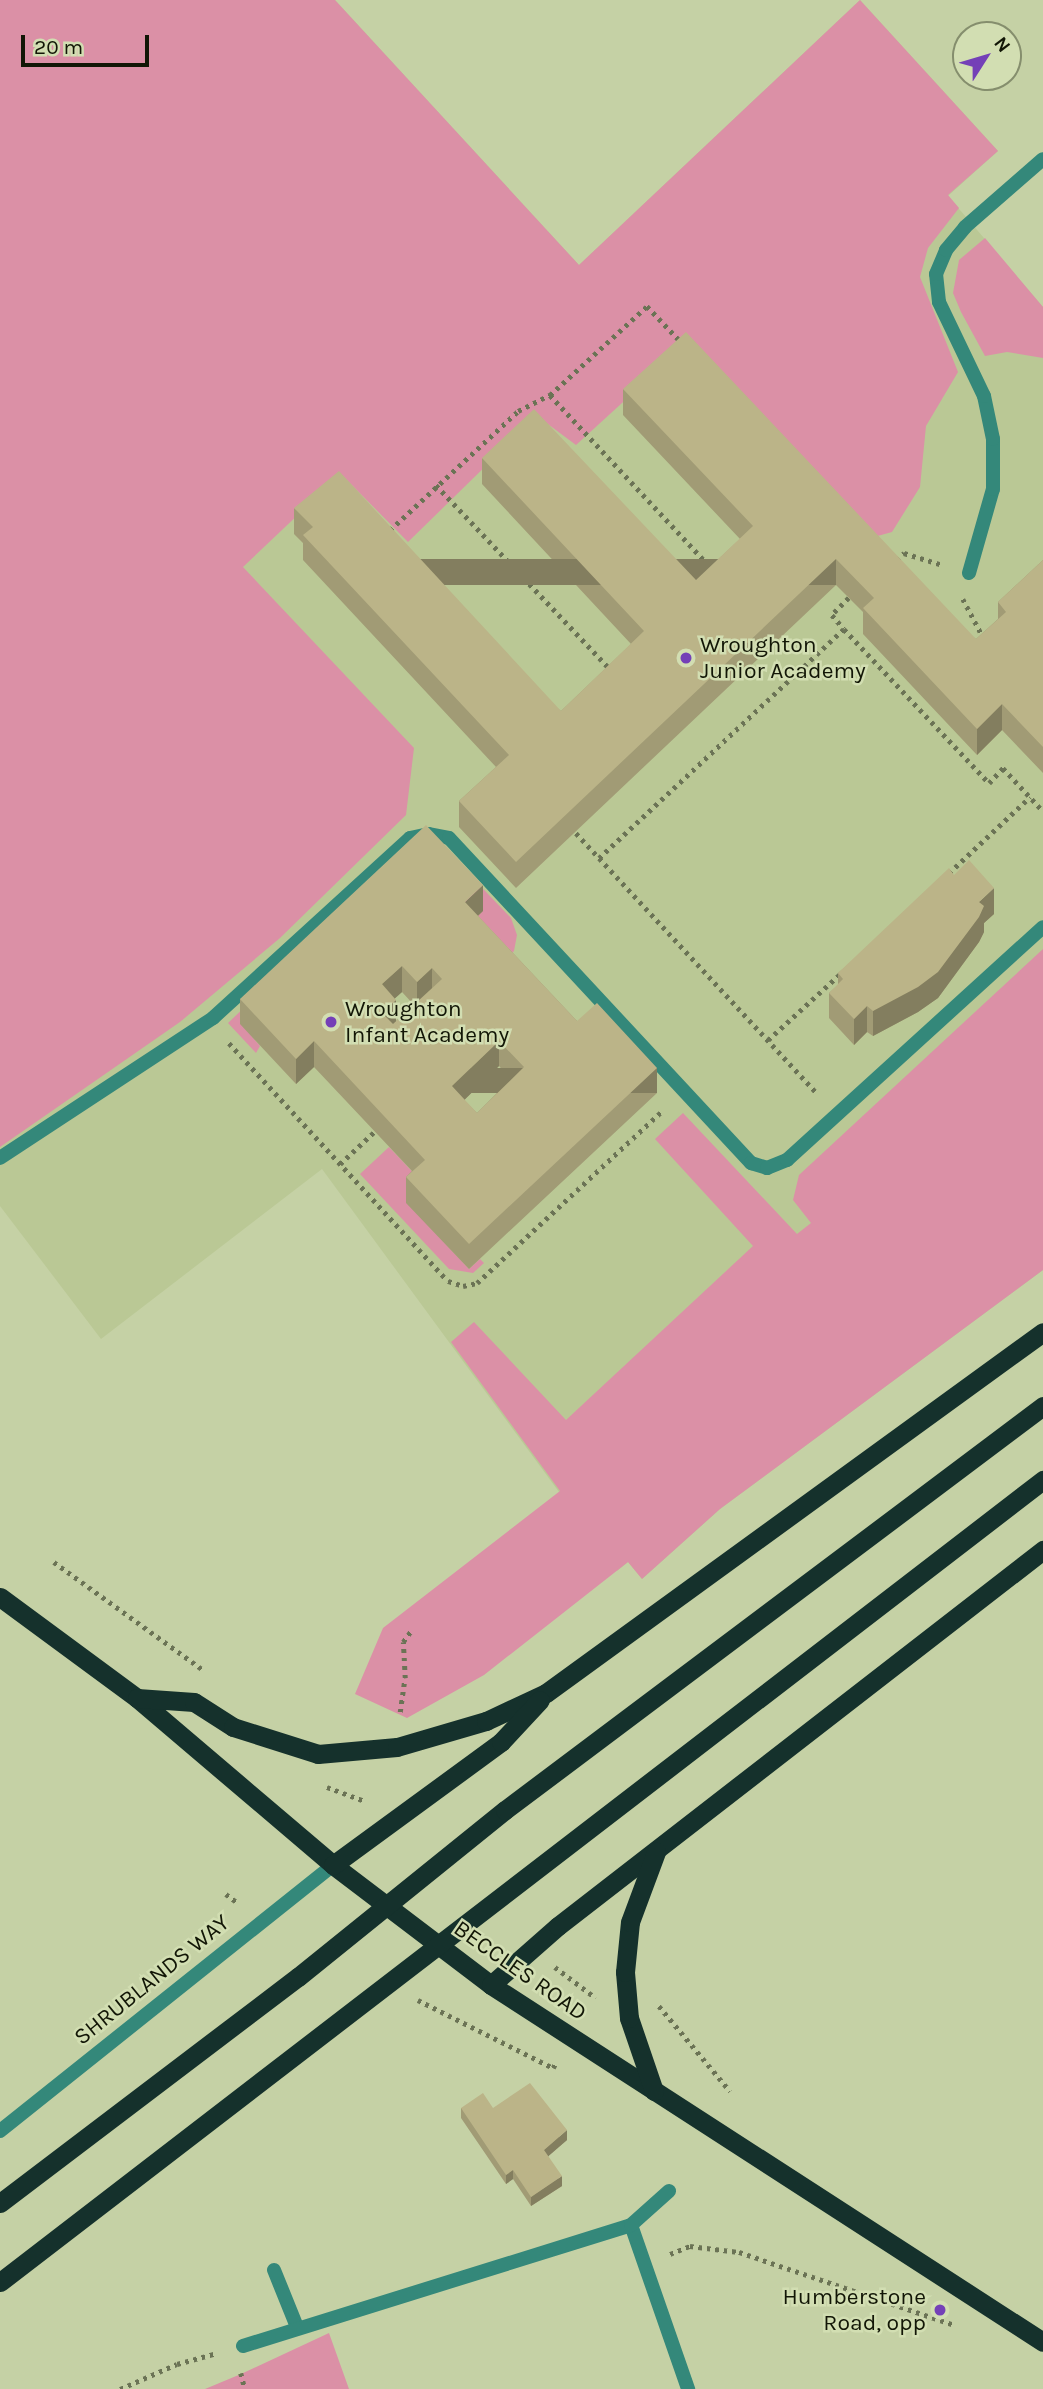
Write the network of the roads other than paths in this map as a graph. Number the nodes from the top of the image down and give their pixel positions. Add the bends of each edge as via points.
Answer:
1 (1043, 159) edge
2 (969, 573) road end
3 (1043, 927) edge
4 (0, 1158) edge
5 (1043, 1332) edge
6 (1043, 1406) edge
7 (1043, 1480) edge
8 (1043, 1550) edge
9 (0, 1597) edge
10 (546, 1693) junction
11 (137, 1698) junction
12 (657, 1851) junction
13 (333, 1865) junction
14 (491, 1986) junction
15 (654, 2091) junction
16 (0, 2131) edge
17 (669, 2191) dead end
18 (0, 2203) edge
19 (631, 2225) junction
20 (274, 2270) dead end
21 (0, 2282) edge
22 (297, 2327) junction
23 (1043, 2342) edge
24 (243, 2346) road end
25 (688, 2389) edge

1 - 2 street via 965,227 946,250 936,274 939,302 984,396 993,439 993,489
3 - 4 street via 787,1160 767,1168 751,1163 449,838 429,834 410,838 208,1021
5 - 10 highway
6 - 18 highway via 505,1810 298,1977
7 - 21 highway
8 - 12 highway
9 - 11 highway, BECCLES ROAD
10 - 11 highway via 486,1721 397,1747 340,1754 272,1741 233,1727 194,1702
10 - 13 highway via 501,1742
11 - 13 highway, BECCLES ROAD
12 - 14 highway via 558,1926
12 - 15 highway via 630,1922 625,1972 628,2002
13 - 14 highway, BECCLES ROAD
13 - 16 street, SHRUBLANDS WAY
14 - 15 highway, BECCLES ROAD
15 - 23 highway, BECCLES ROAD
17 - 19 street
19 - 22 street
19 - 25 street
20 - 22 street
22 - 24 street

